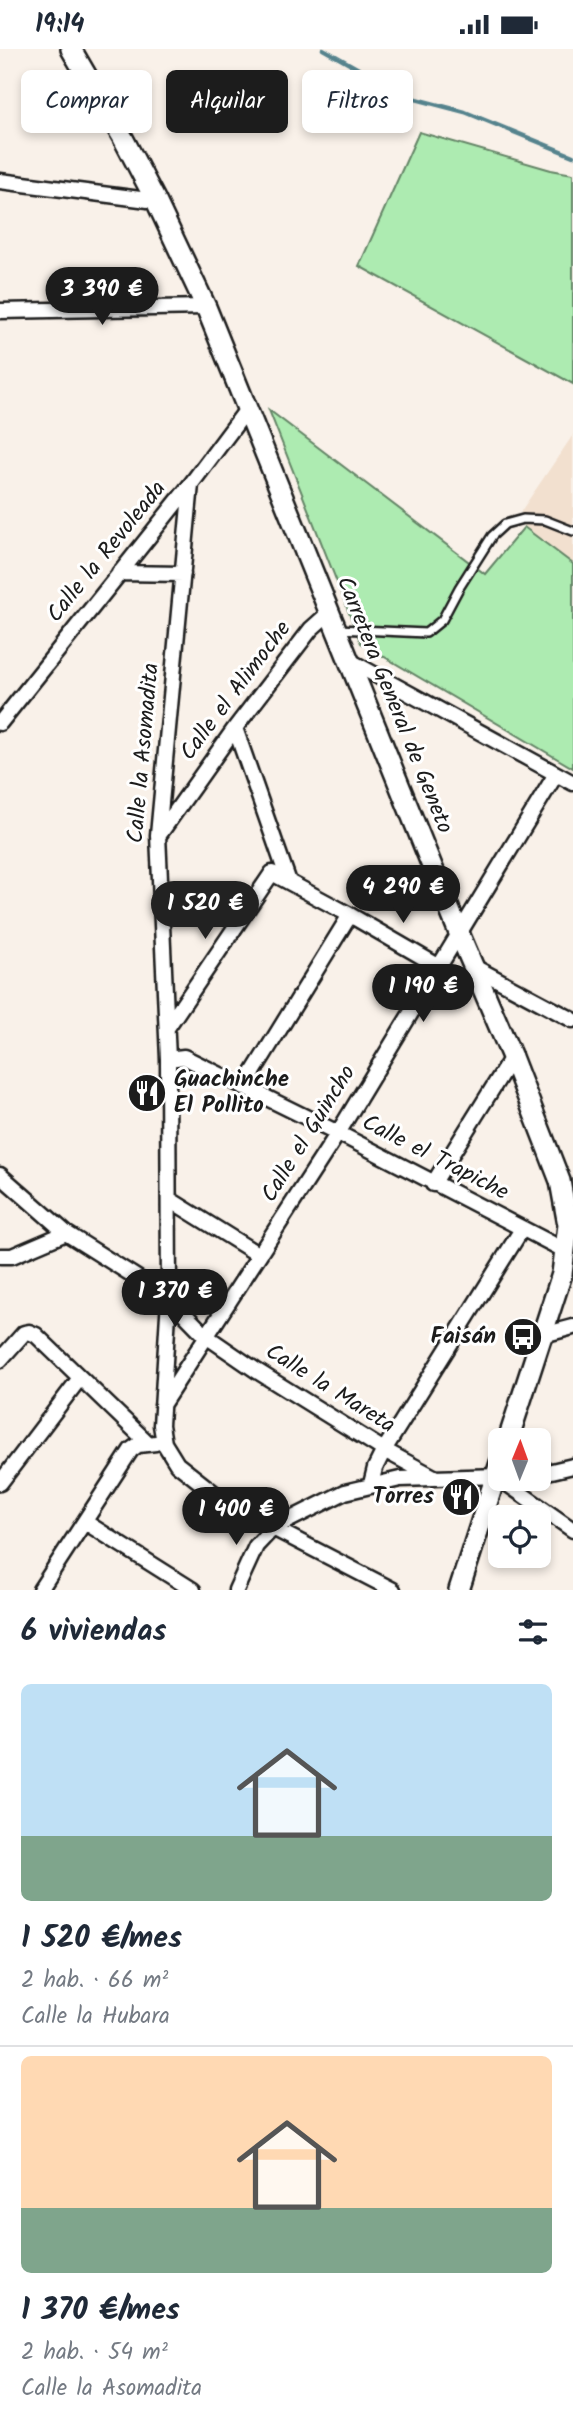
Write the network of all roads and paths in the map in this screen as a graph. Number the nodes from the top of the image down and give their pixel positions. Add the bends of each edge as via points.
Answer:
1 (71, 49) edge
2 (0, 181) edge
3 (156, 201) junction
4 (206, 307) junction
5 (1, 312) edge
6 (248, 408) junction
7 (191, 484) junction
8 (573, 531) edge
9 (119, 573) junction
10 (183, 574) junction
11 (334, 621) junction
12 (350, 661) junction
13 (3, 716) edge
14 (235, 728) junction
15 (556, 774) junction
16 (573, 783) edge
17 (158, 835) junction
18 (289, 882) junction
19 (350, 915) junction
20 (459, 933) junction
21 (438, 966) junction
22 (474, 967) junction
23 (573, 1020) edge
24 (167, 1028) junction
25 (512, 1057) junction
26 (168, 1059) junction
27 (244, 1087) junction
28 (338, 1133) junction
29 (0, 1175) edge
30 (433, 1184) junction
31 (169, 1199) junction
32 (571, 1222) edge
33 (522, 1229) junction
34 (66, 1233) junction
35 (566, 1251) junction
36 (259, 1255) junction
37 (0, 1256) edge
38 (169, 1298) junction
39 (573, 1328) edge
40 (543, 1335) junction
41 (206, 1336) junction
42 (0, 1360) edge
43 (80, 1378) junction
44 (160, 1406) junction
45 (512, 1428) edge
46 (149, 1443) junction
47 (164, 1443) junction
48 (384, 1451) junction
49 (573, 1465) edge
50 (551, 1470) edge
51 (488, 1473) edge
52 (434, 1477) junction
53 (0, 1483) edge
54 (371, 1484) junction
55 (493, 1491) edge
56 (523, 1491) edge
57 (85, 1522) junction
58 (273, 1528) junction
59 (573, 1530) edge
60 (40, 1590) edge
61 (193, 1590) edge
62 (236, 1590) edge
63 (393, 1590) edge
64 (459, 1590) edge

1 - 3 main road, Carretera General de Geneto
2 - 3 street
3 - 4 main road, Carretera General de Geneto
4 - 5 street
4 - 6 main road, Carretera General de Geneto
6 - 7 street, Calle la Revoleada
6 - 11 main road, Carretera General de Geneto
7 - 9 street, Calle la Revoleada
7 - 10 street, Calle la Asomadita
8 - 11 lane via 545,520 505,524 492,536 442,620 426,633
9 - 10 street
9 - 13 street, Calle la Revoleada
10 - 17 street, Calle la Asomadita
11 - 12 main road, Carretera General de Geneto
11 - 14 street, Calle el Alimoche via 311,629
12 - 15 street
12 - 20 main road, Carretera General de Geneto
14 - 17 street, Calle el Alimoche
14 - 18 street
15 - 16 street
15 - 20 street, Calle el Guincho
17 - 24 street, Calle la Asomadita
18 - 19 street
18 - 24 street via 272,873
19 - 21 street
19 - 27 street
20 - 21 street, Calle el Guincho
20 - 22 main road, Carretera General de Geneto
21 - 28 street, Calle el Guincho
22 - 23 street
22 - 25 main road, Carretera General de Geneto
24 - 26 street, Calle la Asomadita
25 - 30 street
25 - 32 main road, Carretera General de Geneto
26 - 27 street, Calle el Trapiche via 184,1058
26 - 31 street, Calle la Asomadita
27 - 28 street, Calle el Trapiche
28 - 30 street, Calle el Trapiche
28 - 36 street, Calle el Guincho
29 - 34 street, Calle la Mareta
30 - 33 street, Calle el Trapiche
31 - 36 street
31 - 38 street, Calle la Asomadita
32 - 35 main road, Carretera General de Geneto
33 - 35 street, Calle el Trapiche
33 - 48 street
34 - 37 street via 12,1256
34 - 38 street, Calle la Mareta
35 - 40 main road, Carretera General de Geneto
36 - 41 street, Calle el Guincho
38 - 41 street, Calle la Mareta
38 - 44 street, Calle la Asomadita
39 - 40 street
40 - 45 main road, Carretera General de Geneto
41 - 44 street, Calle el Guincho
41 - 48 street, Calle la Mareta
42 - 43 street via 29,1332
43 - 46 street
43 - 53 street
44 - 47 street, Calle la Asomadita
46 - 47 street
46 - 57 street via 131,1450
47 - 58 street via 177,1464 194,1478
48 - 52 street, Calle la Mareta
48 - 54 street
49 - 50 street
51 - 52 street
52 - 54 street
54 - 58 street
55 - 64 main road
56 - 59 street
57 - 60 street
57 - 61 street
58 - 62 street via 256,1546
58 - 63 street

